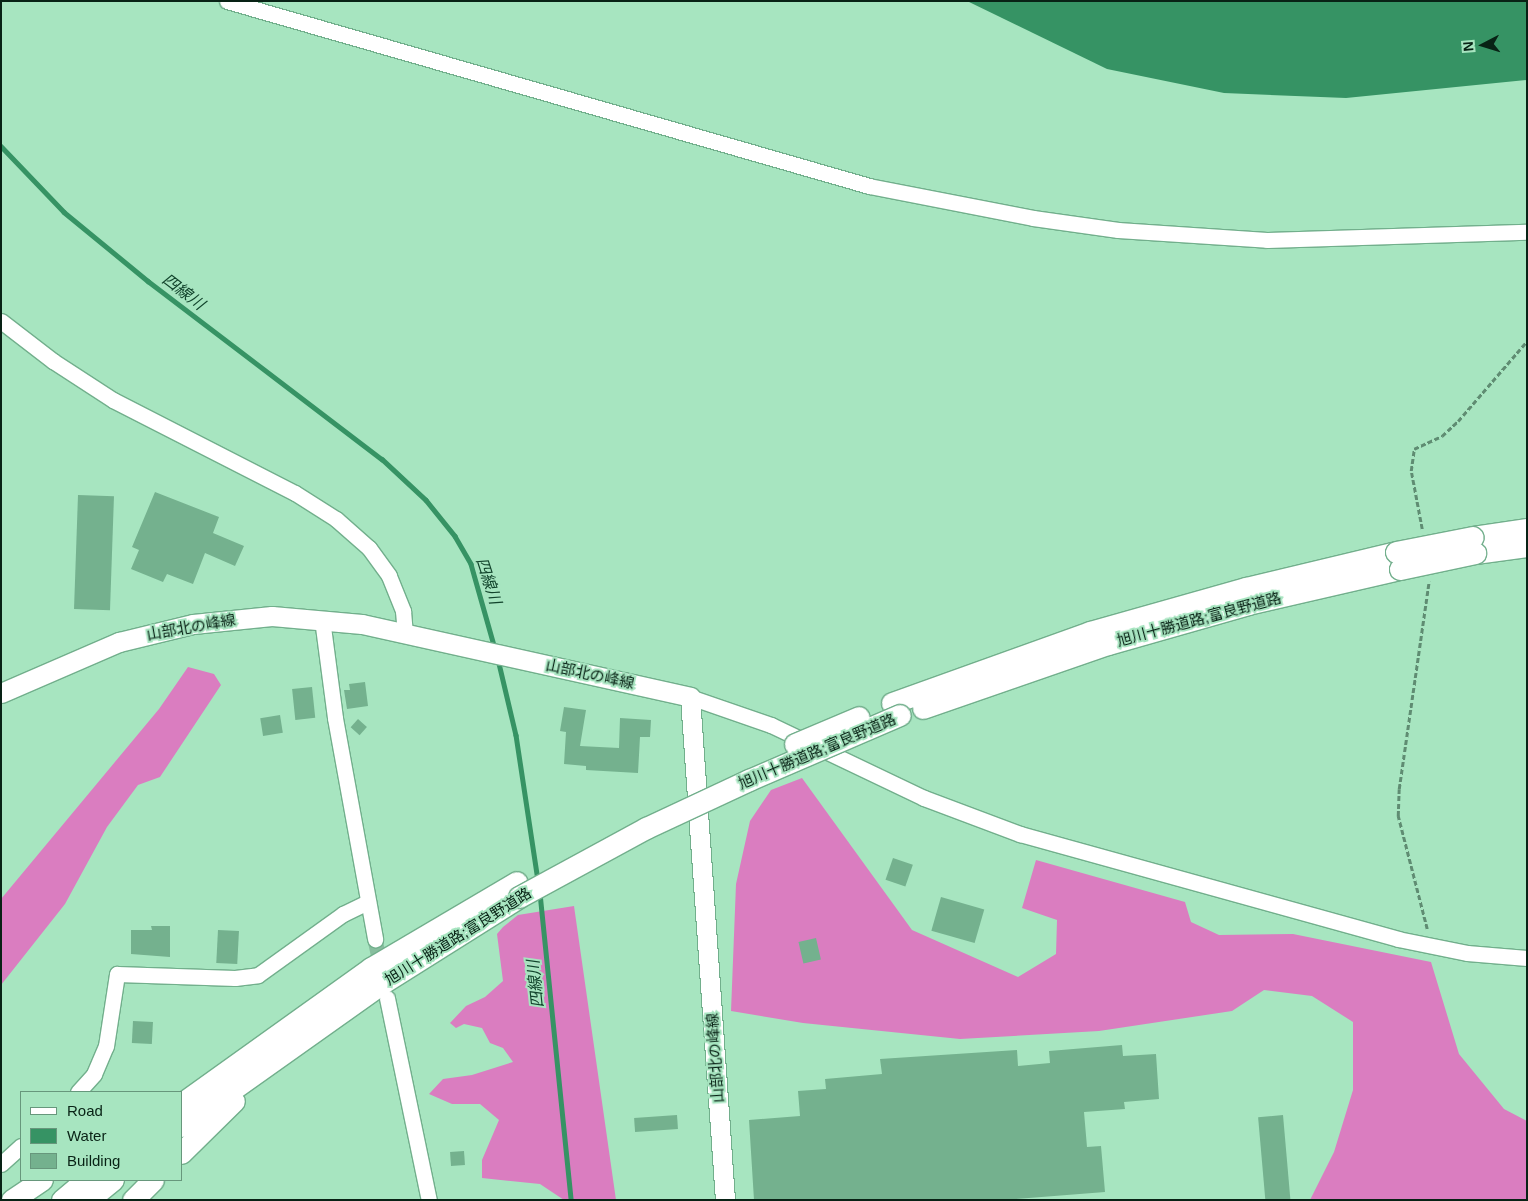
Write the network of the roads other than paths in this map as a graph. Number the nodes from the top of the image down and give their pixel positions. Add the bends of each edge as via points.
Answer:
1 (227, 1) edge
2 (1527, 232) edge
3 (1, 321) edge
4 (1527, 529) edge
5 (1474, 545) junction
6 (1527, 546) edge
7 (322, 619) junction
8 (405, 633) junction
9 (1, 693) edge
10 (690, 697) junction
11 (368, 902) junction
12 (375, 939) tunnel mouth
13 (1527, 958) edge
14 (387, 998) dead end
15 (283, 1040) junction
16 (79, 1091) edge
17 (180, 1091) edge
18 (182, 1103) edge
19 (182, 1125) edge
20 (20, 1147) edge
21 (182, 1152) edge
22 (1, 1164) edge
23 (40, 1181) edge
24 (85, 1181) edge
25 (111, 1181) edge
26 (152, 1181) edge
27 (12, 1200) edge
28 (62, 1200) edge
29 (88, 1200) edge
30 (133, 1200) edge
31 (429, 1200) edge
32 (725, 1200) edge

1 - 2 street via 869,186 1033,218 1118,230 1267,240
3 - 8 street via 53,361 113,400 295,493 336,519 369,548 389,576 403,611
4 - 5 highway, 旭川十勝道路;富良野道路
5 - 6 highway, 旭川十勝道路;富良野道路
5 - 15 highway, 旭川十勝道路;富良野道路, bridge via 1246,588 1090,632 743,767 371,968
7 - 8 main road, 山部北の峰線
7 - 9 main road, 山部北の峰線 via 229,618 160,631 119,642
7 - 11 street via 334,718
8 - 10 main road, 山部北の峰線
10 - 13 street via 771,725 924,798 1020,834 1429,946
10 - 32 main road, 山部北の峰線
11 - 12 street
11 - 16 street via 343,914 258,975 235,978 117,974 106,1046 94,1074
14 - 31 street
15 - 17 highway
15 - 18 highway, 旭川十勝道路;富良野道路
15 - 19 highway, 旭川十勝道路;富良野道路
15 - 21 highway
20 - 22 street
23 - 27 highway
24 - 28 highway
25 - 29 highway
26 - 30 highway

